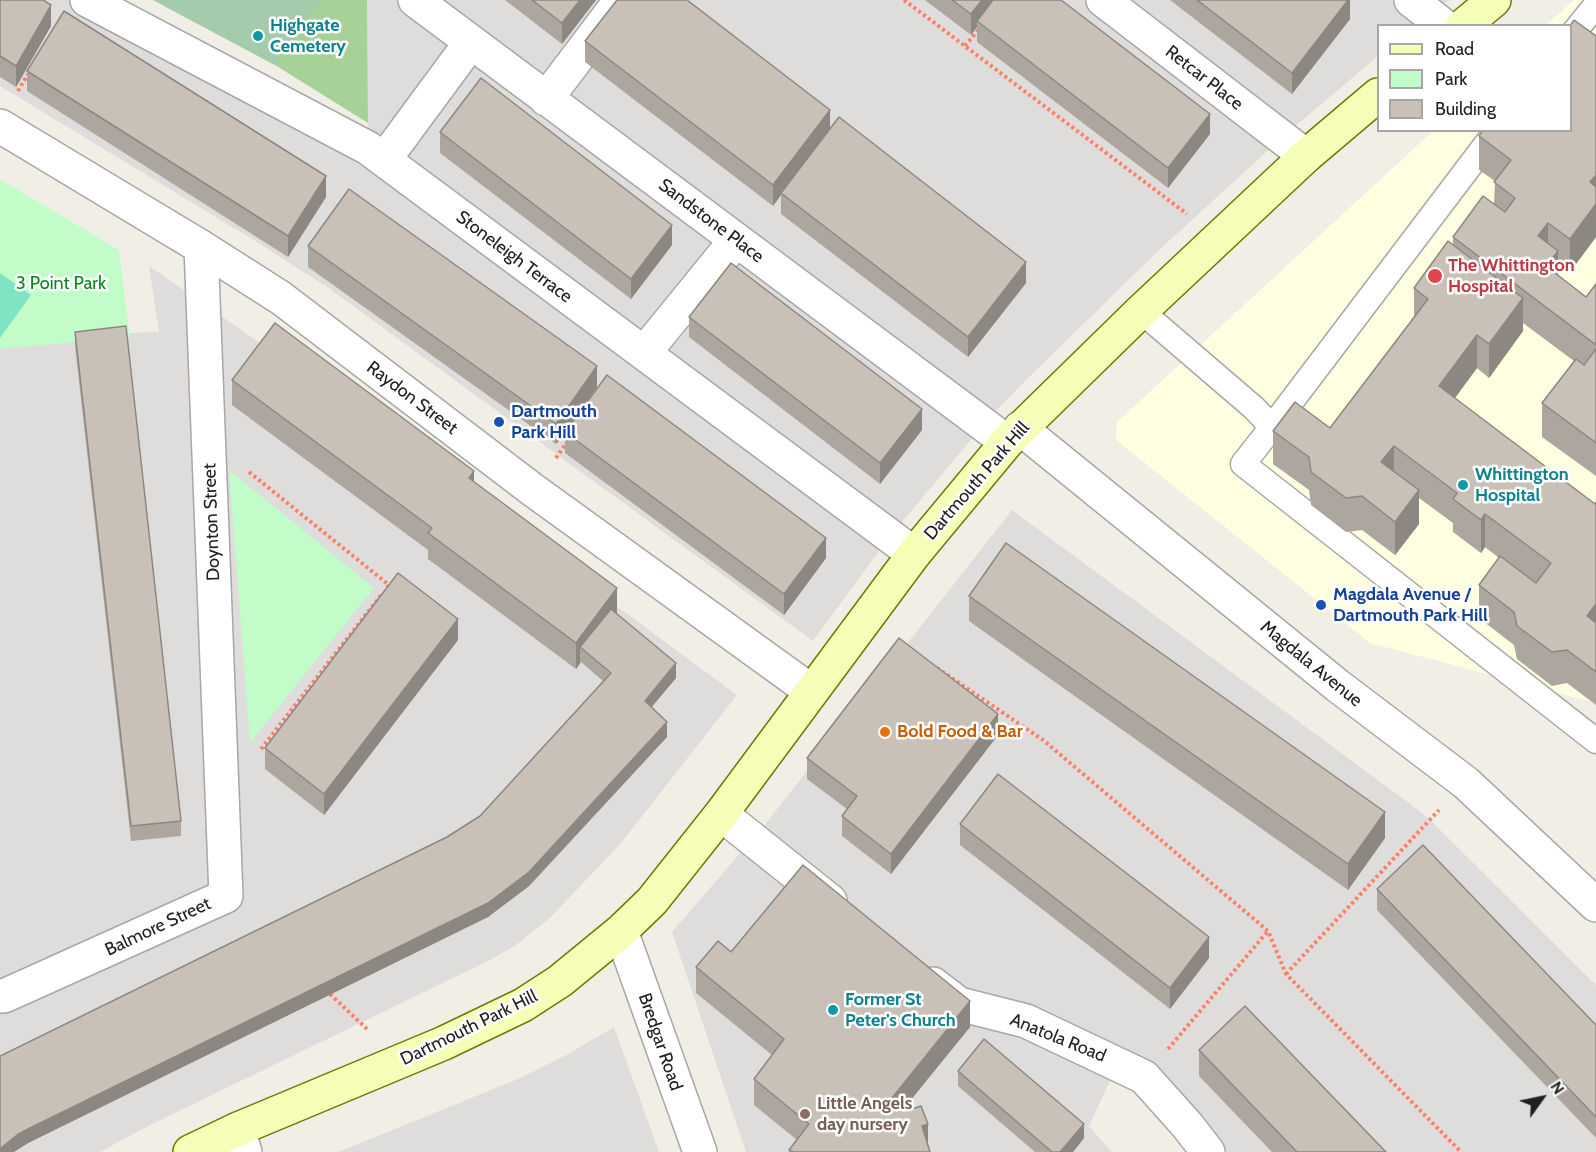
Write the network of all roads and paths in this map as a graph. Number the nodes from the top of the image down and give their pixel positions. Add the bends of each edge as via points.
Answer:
1 (87, 0) edge
2 (415, 0) edge
3 (621, 0) edge
4 (904, 0) edge
5 (1102, 0) edge
6 (1411, 0) edge
7 (1494, 0) edge
8 (1596, 5) edge
9 (1441, 24) edge
10 (1465, 24) edge
11 (980, 28) edge
12 (1572, 35) edge
13 (471, 42) junction
14 (965, 46) junction
15 (31, 70) edge
16 (1377, 96) edge
17 (546, 99) junction
18 (6, 113) edge
19 (1495, 132) edge
20 (1306, 156) junction
21 (384, 160) junction
22 (1218, 238) junction
23 (736, 240) junction
24 (201, 247) junction
25 (1141, 311) junction
26 (644, 353) junction
27 (1272, 427) junction
28 (1014, 435) junction
29 (209, 439) junction
30 (568, 442) edge
31 (533, 490) junction
32 (914, 554) junction
33 (934, 666) edge
34 (811, 691) junction
35 (1596, 741) edge
36 (259, 751) dead end
37 (1466, 783) junction
38 (223, 797) joint
39 (721, 814) junction
40 (1596, 905) edge
41 (849, 917) edge
42 (621, 931) junction
43 (1269, 931) junction
44 (906, 963) edge
45 (1286, 974) junction
46 (330, 994) edge
47 (0, 996) edge
48 (401, 1062) junction
49 (1144, 1077) junction
50 (241, 1141) edge
51 (190, 1152) edge
52 (700, 1152) edge
53 (1208, 1152) edge
54 (1461, 1152) edge

1 - 21 street, Stoneleigh Terrace
2 - 13 street, Sandstone Place
3 - 17 street
4 - 14 path
5 - 20 street, Retcar Place
6 - 9 street
7 - 10 street
8 - 12 lane
11 - 14 path
13 - 17 street, Sandstone Place
13 - 21 street
14 - 22 path
15 - 18 path
16 - 20 street, Dartmouth Park Hill
17 - 23 street, Sandstone Place
18 - 24 street, Raydon Street
19 - 27 lane
20 - 22 street, Dartmouth Park Hill
21 - 26 street, Stoneleigh Terrace
22 - 25 street, Dartmouth Park Hill
23 - 26 street
23 - 28 street, Sandstone Place
24 - 29 street, Doynton Street
24 - 31 street, Raydon Street via 281,298
25 - 27 lane
25 - 28 street, Dartmouth Park Hill
26 - 32 street, Stoneleigh Terrace
27 - 35 lane via 1243,464
28 - 32 street, Dartmouth Park Hill
28 - 37 street, Magdala Avenue
29 - 36 path via 389,585
29 - 38 street, Doynton Street
30 - 31 path
31 - 34 street, Raydon Street
32 - 34 street, Dartmouth Park Hill
33 - 43 path via 1043,740
34 - 39 street, Dartmouth Park Hill
37 - 40 street, Magdala Avenue
37 - 45 path
38 - 47 street, Balmore Street via 226,896
39 - 41 street
39 - 42 street, Dartmouth Park Hill via 652,901
42 - 48 street, Dartmouth Park Hill via 560,981 523,1005
42 - 52 street, Bredgar Road
43 - 45 path
43 - 49 path
44 - 49 street, Anatola Road via 959,1004 1026,1021
45 - 54 path
46 - 48 path
48 - 50 street, Dartmouth Park Hill
49 - 53 street, Anatola Road
50 - 51 street, Dartmouth Park Hill

